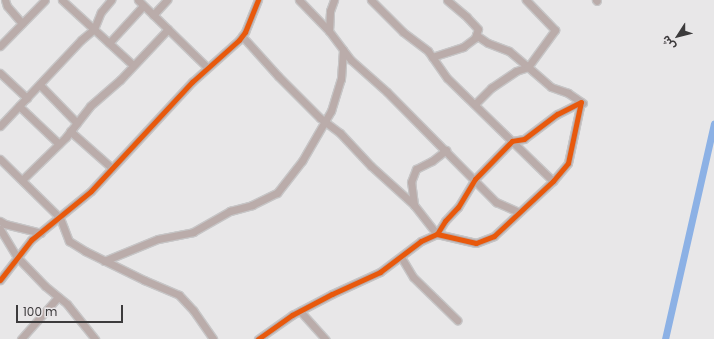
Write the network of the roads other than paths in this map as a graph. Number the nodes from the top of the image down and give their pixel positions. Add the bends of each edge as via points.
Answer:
1 (5, 0) edge
2 (45, 0) edge
3 (62, 0) edge
4 (111, 0) edge
5 (138, 0) edge
6 (167, 0) edge
7 (258, 0) edge
8 (299, 0) edge
9 (334, 0) edge
10 (371, 0) edge
11 (447, 0) edge
12 (526, 0) edge
13 (143, 6) junction
14 (153, 15) junction
15 (22, 23) junction
16 (94, 29) junction
17 (168, 29) junction
18 (329, 31) junction
19 (476, 35) junction
20 (242, 36) junction
21 (109, 43) junction
22 (0, 46) edge
23 (343, 50) junction
24 (432, 57) junction
25 (133, 65) junction
26 (207, 67) junction
27 (528, 67) junction
28 (0, 73) edge
29 (40, 85) junction
30 (27, 98) junction
31 (583, 103) junction
32 (475, 104) junction
33 (19, 106) junction
34 (326, 122) junction
35 (76, 123) junction
36 (0, 126) edge
37 (70, 131) junction
38 (512, 141) junction
39 (59, 144) junction
40 (446, 150) junction
41 (0, 159) edge
42 (112, 168) junction
43 (475, 179) junction
44 (22, 180) junction
45 (553, 181) junction
46 (414, 205) junction
47 (518, 212) junction
48 (60, 218) junction
49 (0, 221) edge
50 (0, 229) edge
51 (41, 233) junction
52 (437, 234) junction
53 (17, 257) junction
54 (401, 257) junction
55 (104, 261) junction
56 (0, 280) edge
57 (58, 297) junction
58 (300, 310) junction
59 (456, 320) dead end
60 (21, 339) edge
61 (94, 339) edge
62 (213, 339) edge
63 (258, 339) edge
64 (325, 339) edge

1 - 15 street
2 - 15 street
3 - 16 street
4 - 16 street via 101,12
5 - 13 street
6 - 14 street
7 - 20 street
8 - 18 street
9 - 18 street via 330,12
10 - 24 street via 398,28
11 - 19 street via 478,28
12 - 27 street via 555,30
13 - 14 street
13 - 21 street
14 - 17 street
15 - 22 street
16 - 21 street
16 - 29 street
17 - 25 street
17 - 26 street
18 - 23 street
19 - 24 street via 463,47
19 - 27 street via 508,51
20 - 26 street
20 - 34 street via 278,76
21 - 25 street
23 - 34 street via 341,79
23 - 40 street
24 - 32 street via 447,78
25 - 35 street
26 - 42 street
27 - 31 street via 551,87 568,93
27 - 32 street via 516,71 490,88
28 - 30 street
29 - 30 street
29 - 35 street
30 - 33 street
31 - 38 street via 557,114 524,139
31 - 45 street via 568,163
32 - 38 street
33 - 36 street
33 - 39 street
34 - 46 street
34 - 55 street via 302,161 277,192 252,205 230,211 193,232 158,239
35 - 37 street
37 - 39 street
37 - 42 street
38 - 43 street
38 - 45 street
39 - 44 street
40 - 43 street
40 - 46 street via 416,169 411,182
41 - 44 street
42 - 48 street via 91,191
43 - 47 street via 496,202
43 - 52 street
44 - 48 street
45 - 47 street
46 - 52 street
47 - 52 street via 494,236 476,243
48 - 51 street
48 - 55 street via 69,240
49 - 51 street
50 - 53 street
51 - 53 street via 31,240
52 - 54 street via 421,241
53 - 56 street
53 - 57 street
54 - 58 street via 380,272
54 - 59 street via 413,277
55 - 62 street via 178,295 193,310
57 - 60 street
57 - 61 street via 67,304
58 - 63 street
58 - 64 street

